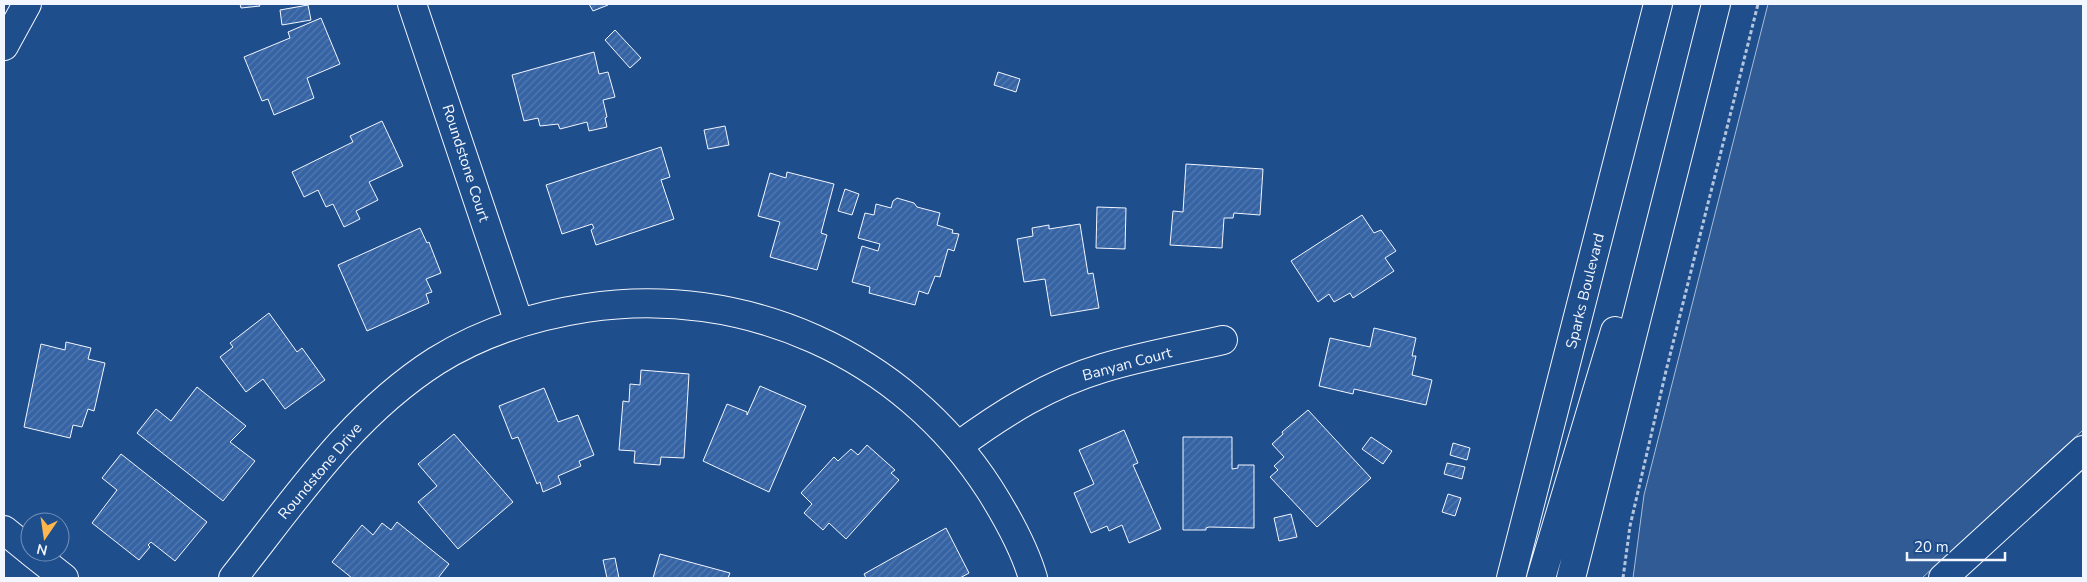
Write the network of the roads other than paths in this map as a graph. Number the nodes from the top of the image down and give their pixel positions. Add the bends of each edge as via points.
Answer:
1 (27, 4) edge
2 (412, 4) edge
3 (1658, 4) edge
4 (1716, 4) edge
5 (4, 46) edge
6 (1673, 171) junction
7 (519, 323) junction
8 (1223, 340) dead end
9 (958, 446) junction
10 (2083, 450) edge
11 (1590, 504) junction
12 (4, 530) edge
13 (20, 543) edge
14 (44, 562) edge
15 (64, 578) edge
16 (233, 578) edge
17 (1033, 578) edge
18 (1511, 578) edge
19 (1541, 578) edge
20 (1571, 578) edge
21 (1586, 578) edge
22 (1943, 578) edge

1 - 5 street
2 - 7 street, Roundstone Court
3 - 18 street, Sparks Boulevard
4 - 6 street
6 - 11 street
6 - 19 street via 1613,335
7 - 9 street, Roundstone Drive via 557,312 614,304 667,303 726,310 778,324 830,345 874,372 918,405
7 - 16 street, Roundstone Drive via 438,360 388,395 346,435
8 - 9 street, Banyan Court via 1103,368 1047,389 995,418
9 - 17 street, Roundstone Drive via 1007,518
10 - 22 street
11 - 20 street
11 - 21 street
12 - 13 street
14 - 15 street

